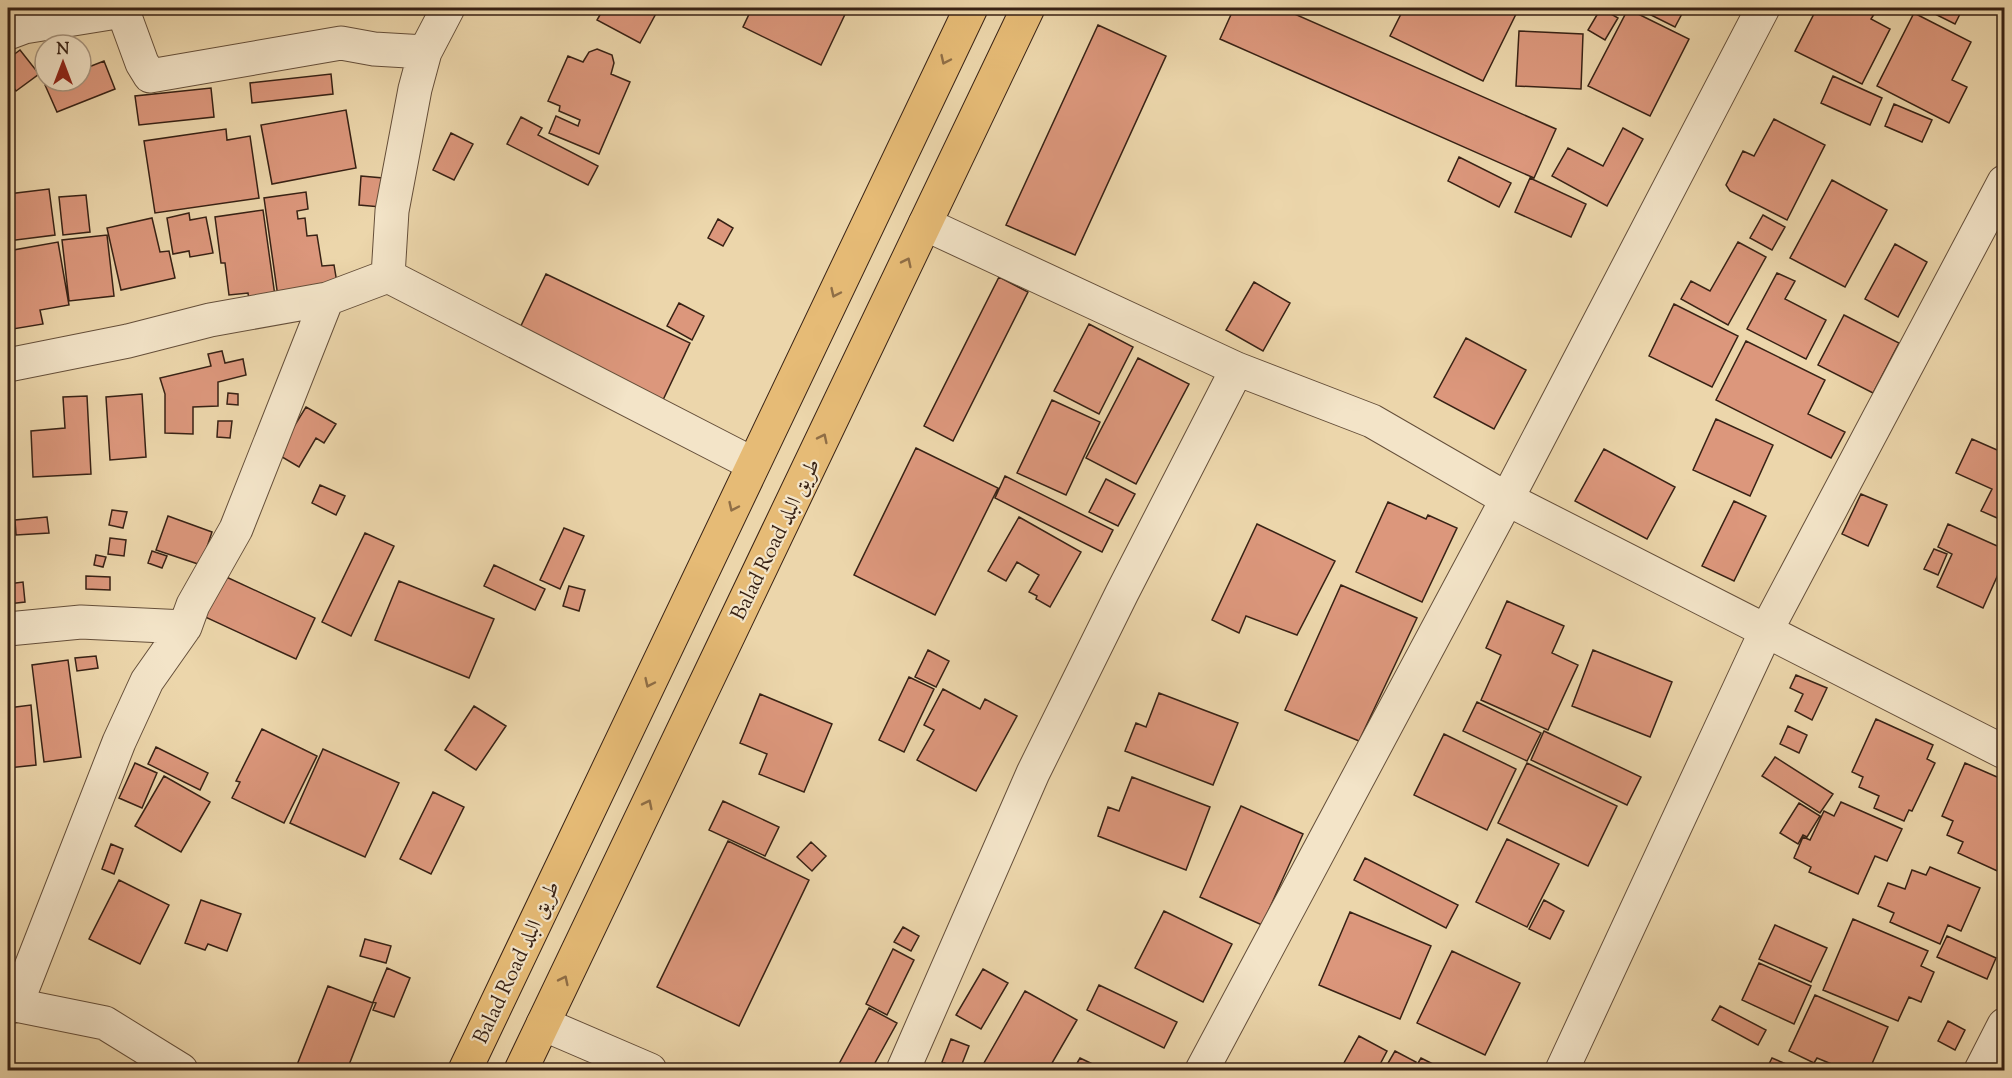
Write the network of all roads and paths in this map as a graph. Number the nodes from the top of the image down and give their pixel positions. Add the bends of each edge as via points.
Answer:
1 (448, 8) edge
2 (970, 8) edge
3 (1028, 8) edge
4 (1763, 8) edge
5 (123, 9) edge
6 (8, 33) edge
7 (425, 52) junction
8 (2004, 182) edge
9 (925, 224) junction
10 (388, 276) junction
11 (327, 299) junction
12 (8, 365) edge
13 (1237, 369) junction
14 (753, 464) junction
15 (1507, 499) junction
16 (185, 627) junction
17 (8, 629) edge
18 (1766, 631) junction
19 (2004, 752) edge
20 (12, 1006) edge
21 (543, 1024) junction
22 (2004, 1025) edge
23 (181, 1071) edge
24 (465, 1071) edge
25 (521, 1071) edge
26 (650, 1071) edge
27 (903, 1071) edge
28 (1202, 1071) edge
29 (1562, 1071) edge
30 (1981, 1071) edge

1 - 7 street
2 -> 14 highway, Balad Road طريق البلد
3 - 9 highway, Balad Road طريق البلد
4 - 15 street
5 - 6 street
5 - 7 street via 141,63 150,76 341,43
7 - 10 street via 392,211
8 - 18 street
9 - 13 street
21 -> 9 highway, Balad Road طريق البلد
10 - 11 street
10 - 14 street
11 - 12 street via 210,320
11 - 16 street via 236,529 193,605
13 - 15 street via 1372,420
13 - 27 street via 1033,773
14 -> 24 highway, Balad Road طريق البلد
15 - 18 street
15 - 28 street
16 - 17 street via 81,622
16 - 20 street via 147,681 119,742
18 - 19 street
18 - 29 street
20 - 23 street via 105,1023
21 - 25 highway, Balad Road طريق البلد
21 - 26 street
22 - 30 street

